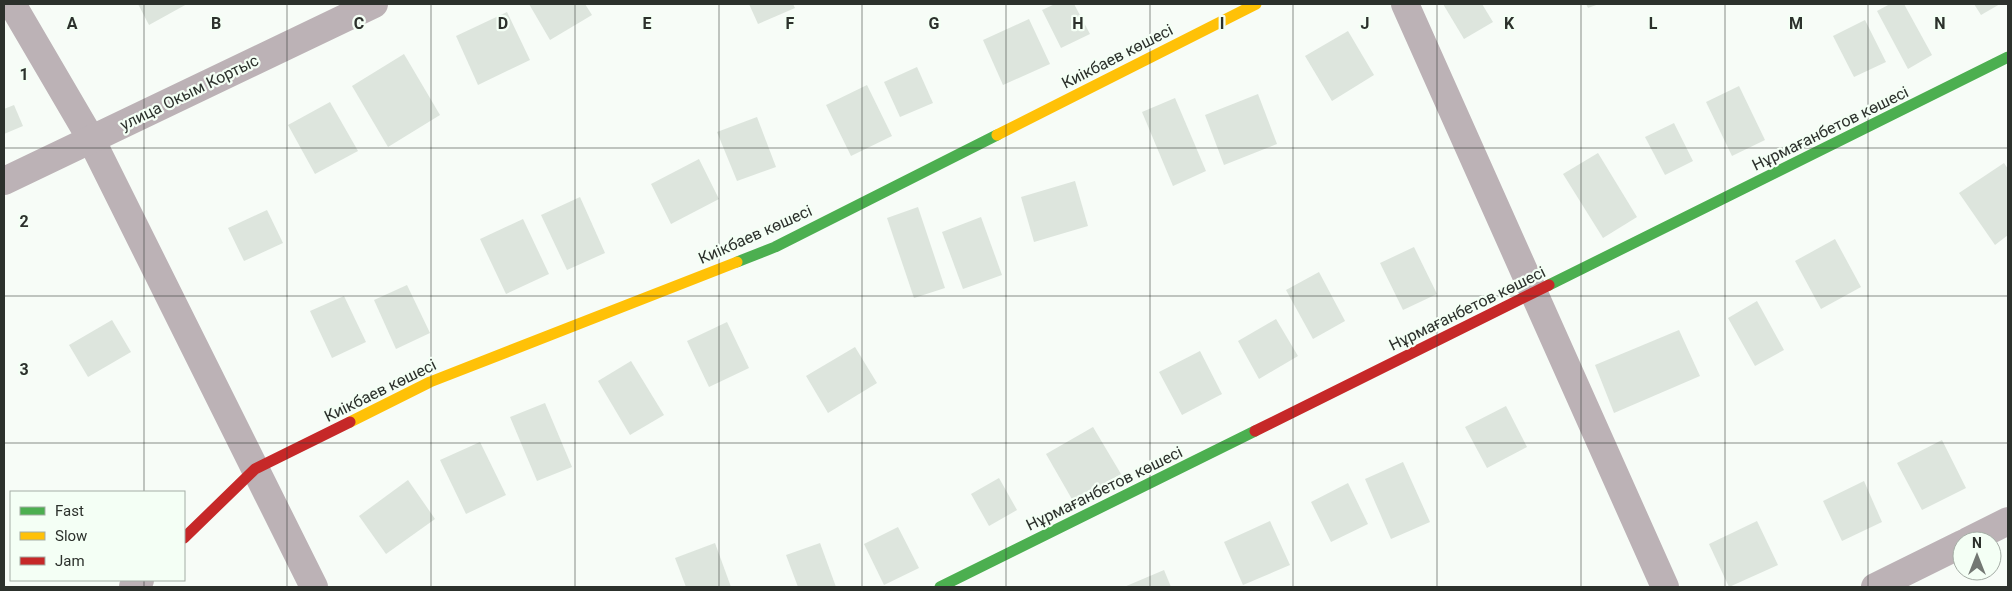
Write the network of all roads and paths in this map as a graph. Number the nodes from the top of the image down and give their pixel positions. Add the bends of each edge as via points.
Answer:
1 (12, 4) edge
2 (374, 4) edge
3 (1256, 4) edge
4 (1405, 4) edge
5 (2008, 57) edge
6 (91, 139) junction
7 (4, 181) edge
8 (1534, 293) junction
9 (256, 470) junction
10 (2008, 521) edge
11 (1988, 531) edge
12 (185, 537) edge
13 (1952, 549) edge
14 (314, 587) edge
15 (940, 587) edge
16 (1665, 587) edge
17 (1875, 587) edge

1 - 6 street
2 - 6 street, улица Окым Кортыс
3 - 9 street, Киікбаев көшесі via 775,247 430,382
4 - 8 street
5 - 8 street, Нұрмағанбетов көшесі
6 - 7 street, улица Окым Кортыс
6 - 9 street
8 - 15 street, Нұрмағанбетов көшесі
8 - 16 street
9 - 12 street, Киікбаев көшесі
9 - 14 street
10 - 11 street
13 - 17 street

